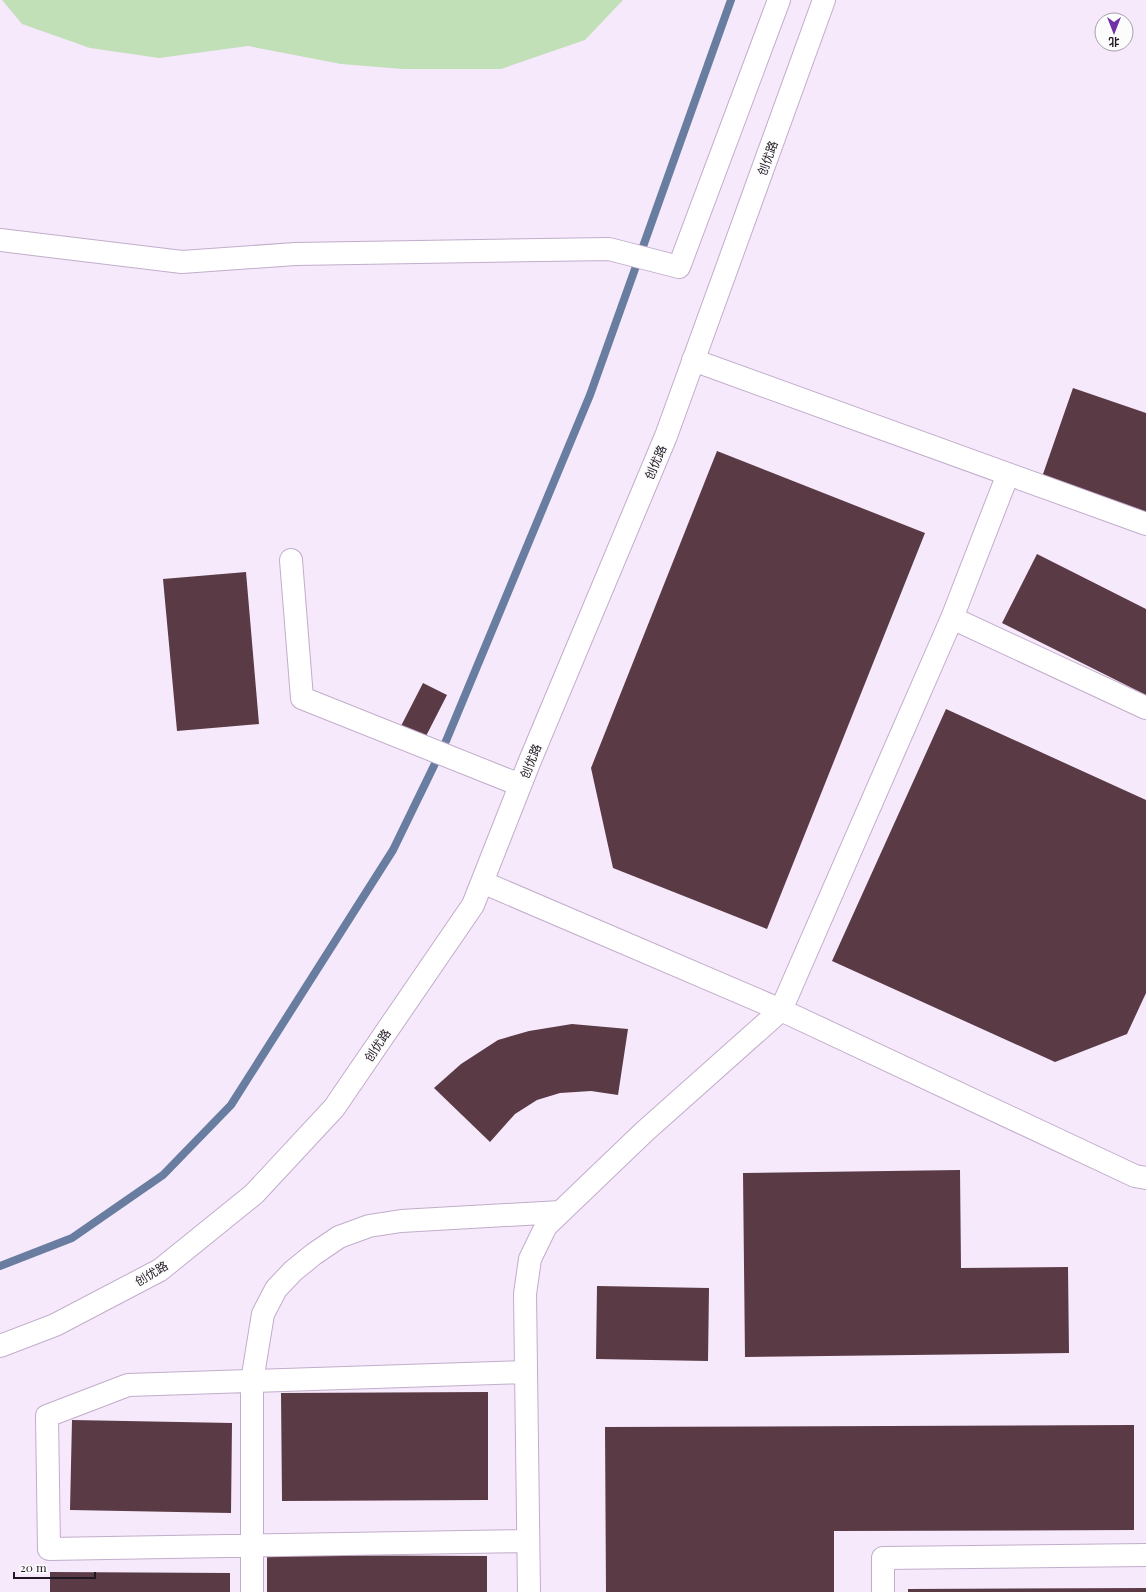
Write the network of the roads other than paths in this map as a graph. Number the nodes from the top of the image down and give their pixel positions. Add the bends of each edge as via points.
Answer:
1 (779, 0) edge
2 (824, 0) edge
3 (0, 240) edge
4 (694, 360) junction
5 (1008, 474) junction
6 (1146, 524) edge
7 (291, 560) dead end
8 (952, 618) junction
9 (1146, 708) edge
10 (520, 785) junction
11 (482, 882) junction
12 (781, 1010) junction
13 (1146, 1178) edge
14 (560, 1212) junction
15 (0, 1346) edge
16 (526, 1372) junction
17 (252, 1381) junction
18 (528, 1541) junction
19 (252, 1546) junction
20 (1146, 1555) edge
21 (252, 1592) edge
22 (529, 1592) edge
23 (883, 1592) edge

1 - 3 street via 679,267 609,249 295,254 182,262
2 - 4 street, 创优路
4 - 5 street
4 - 10 street, 创优路 via 666,436
5 - 6 street
5 - 8 street
7 - 10 street via 302,698
8 - 9 street
8 - 12 street
10 - 11 street, 创优路
11 - 12 street
11 - 15 street, 创优路 via 473,904 334,1108 254,1194 160,1270 55,1325
12 - 13 street via 1135,1176
12 - 14 street via 644,1132
14 - 16 street via 546,1226 530,1259 525,1294
14 - 17 street via 401,1221 369,1226 339,1237 293,1271 276,1289 263,1314
16 - 17 street
16 - 18 street
17 - 19 street
17 - 19 street via 128,1385 47,1416 49,1549
18 - 19 street
18 - 22 street
19 - 21 street
20 - 23 street via 883,1558

